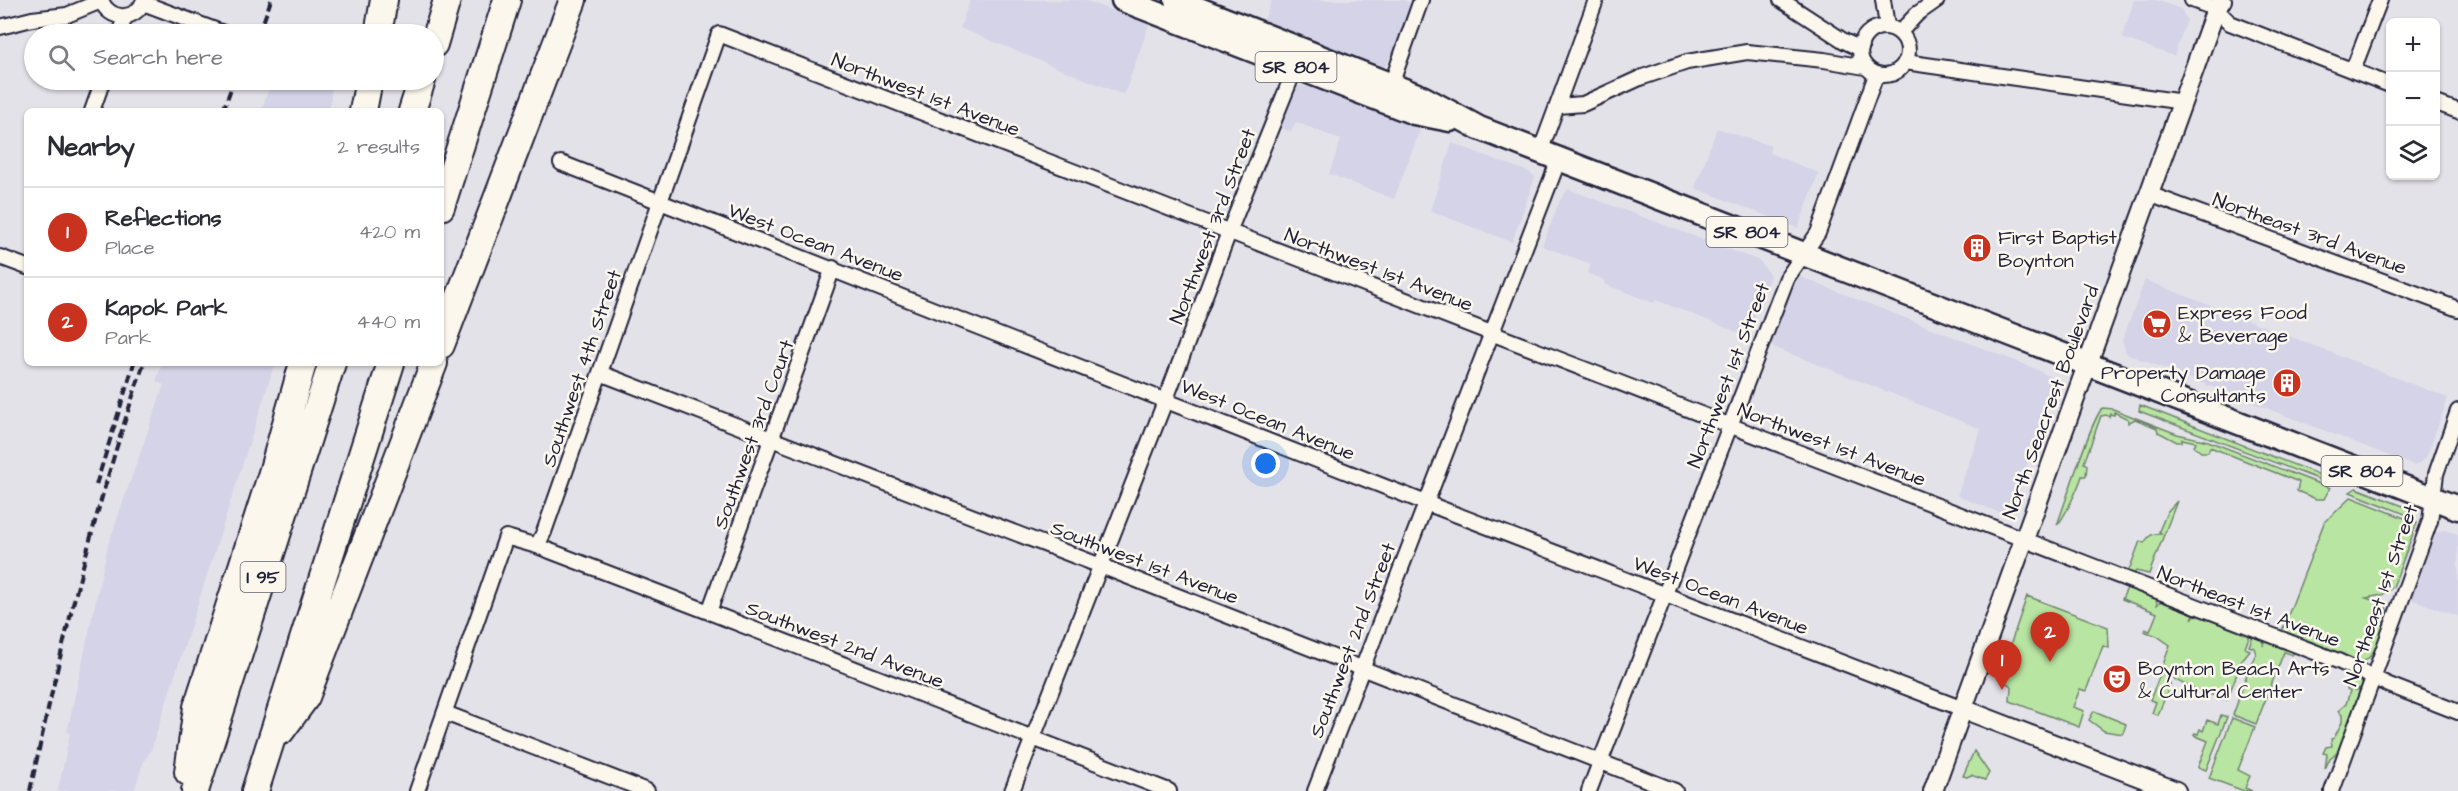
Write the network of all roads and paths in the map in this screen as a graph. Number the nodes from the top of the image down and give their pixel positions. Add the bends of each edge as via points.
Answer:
1 (101, 0) edge
2 (384, 0) edge
3 (447, 0) edge
4 (507, 0) edge
5 (573, 0) edge
6 (1123, 0) edge
7 (1176, 0) edge
8 (1421, 0) edge
9 (1596, 0) edge
10 (1781, 0) edge
11 (1883, 0) edge
12 (1937, 0) edge
13 (2192, 0) edge
14 (2380, 0) edge
15 (144, 1) edge
16 (2218, 3) edge
17 (125, 17) junction
18 (123, 24) edge
19 (201, 24) edge
20 (380, 24) edge
21 (440, 24) edge
22 (1887, 26) junction
23 (0, 27) edge
24 (1901, 31) junction
25 (719, 34) joint
26 (1861, 49) junction
27 (1905, 62) junction
28 (1296, 66) junction
29 (2353, 70) junction
30 (1871, 71) junction
31 (2386, 83) edge
32 (1391, 85) junction
33 (99, 90) edge
34 (367, 90) edge
35 (419, 90) edge
36 (2183, 102) junction
37 (2440, 104) edge
38 (1558, 106) junction
39 (93, 108) edge
40 (364, 108) edge
41 (413, 108) edge
42 (2458, 111) edge
43 (1472, 125) junction
44 (1550, 156) junction
45 (561, 163) dead end
46 (2149, 194) junction
47 (444, 198) edge
48 (660, 203) junction
49 (1229, 232) junction
50 (1802, 254) junction
51 (0, 257) edge
52 (24, 266) edge
53 (832, 268) junction
54 (2458, 309) edge
55 (1491, 333) junction
56 (444, 337) edge
57 (2086, 365) junction
58 (302, 366) edge
59 (331, 366) edge
60 (390, 366) edge
61 (433, 366) edge
62 (600, 373) junction
63 (1166, 399) junction
64 (2458, 411) edge
65 (1728, 425) junction
66 (772, 440) junction
67 (2433, 498) junction
68 (1426, 503) junction
69 (2458, 508) edge
70 (2025, 540) junction
71 (537, 546) junction
72 (1101, 566) junction
73 (1664, 593) junction
74 (709, 612) junction
75 (1362, 668) junction
76 (2373, 677) junction
77 (1963, 708) junction
78 (2458, 712) edge
79 (445, 713) junction
80 (1033, 739) junction
81 (268, 748) junction
82 (1600, 762) junction
83 (186, 791) edge
84 (195, 791) edge
85 (255, 791) edge
86 (417, 791) edge
87 (647, 791) edge
88 (1012, 791) edge
89 (1169, 791) edge
90 (1315, 791) edge
91 (1589, 791) edge
92 (1675, 791) edge
93 (1933, 791) edge
94 (2176, 791) edge
95 (2332, 791) edge

1 - 17 street via 113,15
1 - 23 street via 67,15
2 - 20 highway
3 - 21 highway
4 - 47 highway
5 - 56 highway
6 - 28 main road, SR 804
7 - 32 main road, SR 804
8 - 32 street
9 - 38 street, Southwest 2nd Street
10 - 26 street
11 - 22 street
12 - 24 street
13 - 16 street
14 - 29 street
15 - 17 street via 136,12
15 - 19 street
16 - 29 street via 2230,23
16 - 36 street, North Seacrest Boulevard
17 - 18 street
22 - 24 street
22 - 26 street via 1871,31
24 - 27 street via 1908,45
25 - 48 street, Southwest 4th Street
25 - 49 street, Northwest 1st Avenue
26 - 30 street via 1861,57
27 - 30 street via 1892,74
27 - 36 street
28 - 43 main road, SR 804 via 1414,113
28 - 49 street, Northwest 3rd Street
29 - 31 street
30 - 38 street via 1816,59 1739,52 1663,69 1583,104
30 - 50 street, Northwest 1st Street via 1818,233
32 - 43 main road, SR 804
33 - 39 street
34 - 40 highway
35 - 41 highway
36 - 46 street, North Seacrest Boulevard
37 - 42 street
38 - 44 street, Southwest 2nd Street
43 - 44 main road, SR 804
44 - 50 main road, SR 804
44 - 55 street, Southwest 2nd Street
45 - 48 street, West Ocean Avenue
46 - 54 street, Northeast 3rd Avenue
46 - 57 street, North Seacrest Boulevard
48 - 53 street, West Ocean Avenue
48 - 62 street, Southwest 4th Street
49 - 55 street, Northwest 1st Avenue
49 - 63 street, Northwest 3rd Street
50 - 57 main road, SR 804
50 - 65 street, Northwest 1st Street via 1787,278
51 - 52 street
53 - 63 street, West Ocean Avenue
53 - 66 street, Southwest 3rd Court
55 - 65 street, Northwest 1st Avenue
55 - 68 street, Southwest 2nd Street
57 - 67 main road, SR 804
57 - 70 street, North Seacrest Boulevard
58 - 83 highway via 197,707
59 - 84 highway, I 95
60 - 81 highway
61 - 81 highway via 306,697
62 - 66 street, Southwest 1st Avenue
62 - 71 street, Southwest 4th Street
63 - 68 street, West Ocean Avenue
63 - 72 street, Northwest 3rd Street
64 - 67 street, Northeast 1st Street via 2436,474
65 - 70 street, Northwest 1st Avenue
65 - 73 street, Northwest 1st Street
66 - 72 street, Southwest 1st Avenue
66 - 74 street, Southwest 3rd Court
67 - 69 main road, SR 804
67 - 76 street, Northeast 1st Street via 2430,522
68 - 73 street, West Ocean Avenue
68 - 75 street, Southwest 2nd Street
70 - 76 street, Northeast 1st Avenue
70 - 77 street, North Seacrest Boulevard
71 - 74 street, Southwest 2nd Avenue
71 - 79 street, Southwest 2nd Avenue via 506,537
72 - 75 street, Southwest 1st Avenue
72 - 80 street, Northwest 3rd Street
73 - 77 street, West Ocean Avenue
73 - 82 street, Northwest 1st Street
74 - 80 street, Southwest 2nd Avenue
75 - 82 street, Southwest 1st Avenue
75 - 90 street, Southwest 2nd Street
76 - 78 street, Northeast 1st Avenue
76 - 95 street, Northeast 1st Street
77 - 93 street, North Seacrest Boulevard
77 - 94 street
79 - 86 street
79 - 87 street
80 - 88 street, Northwest 3rd Street
80 - 89 street, Southwest 2nd Avenue
81 - 85 highway
82 - 91 street, Northwest 1st Street
82 - 92 street, Southwest 1st Avenue

